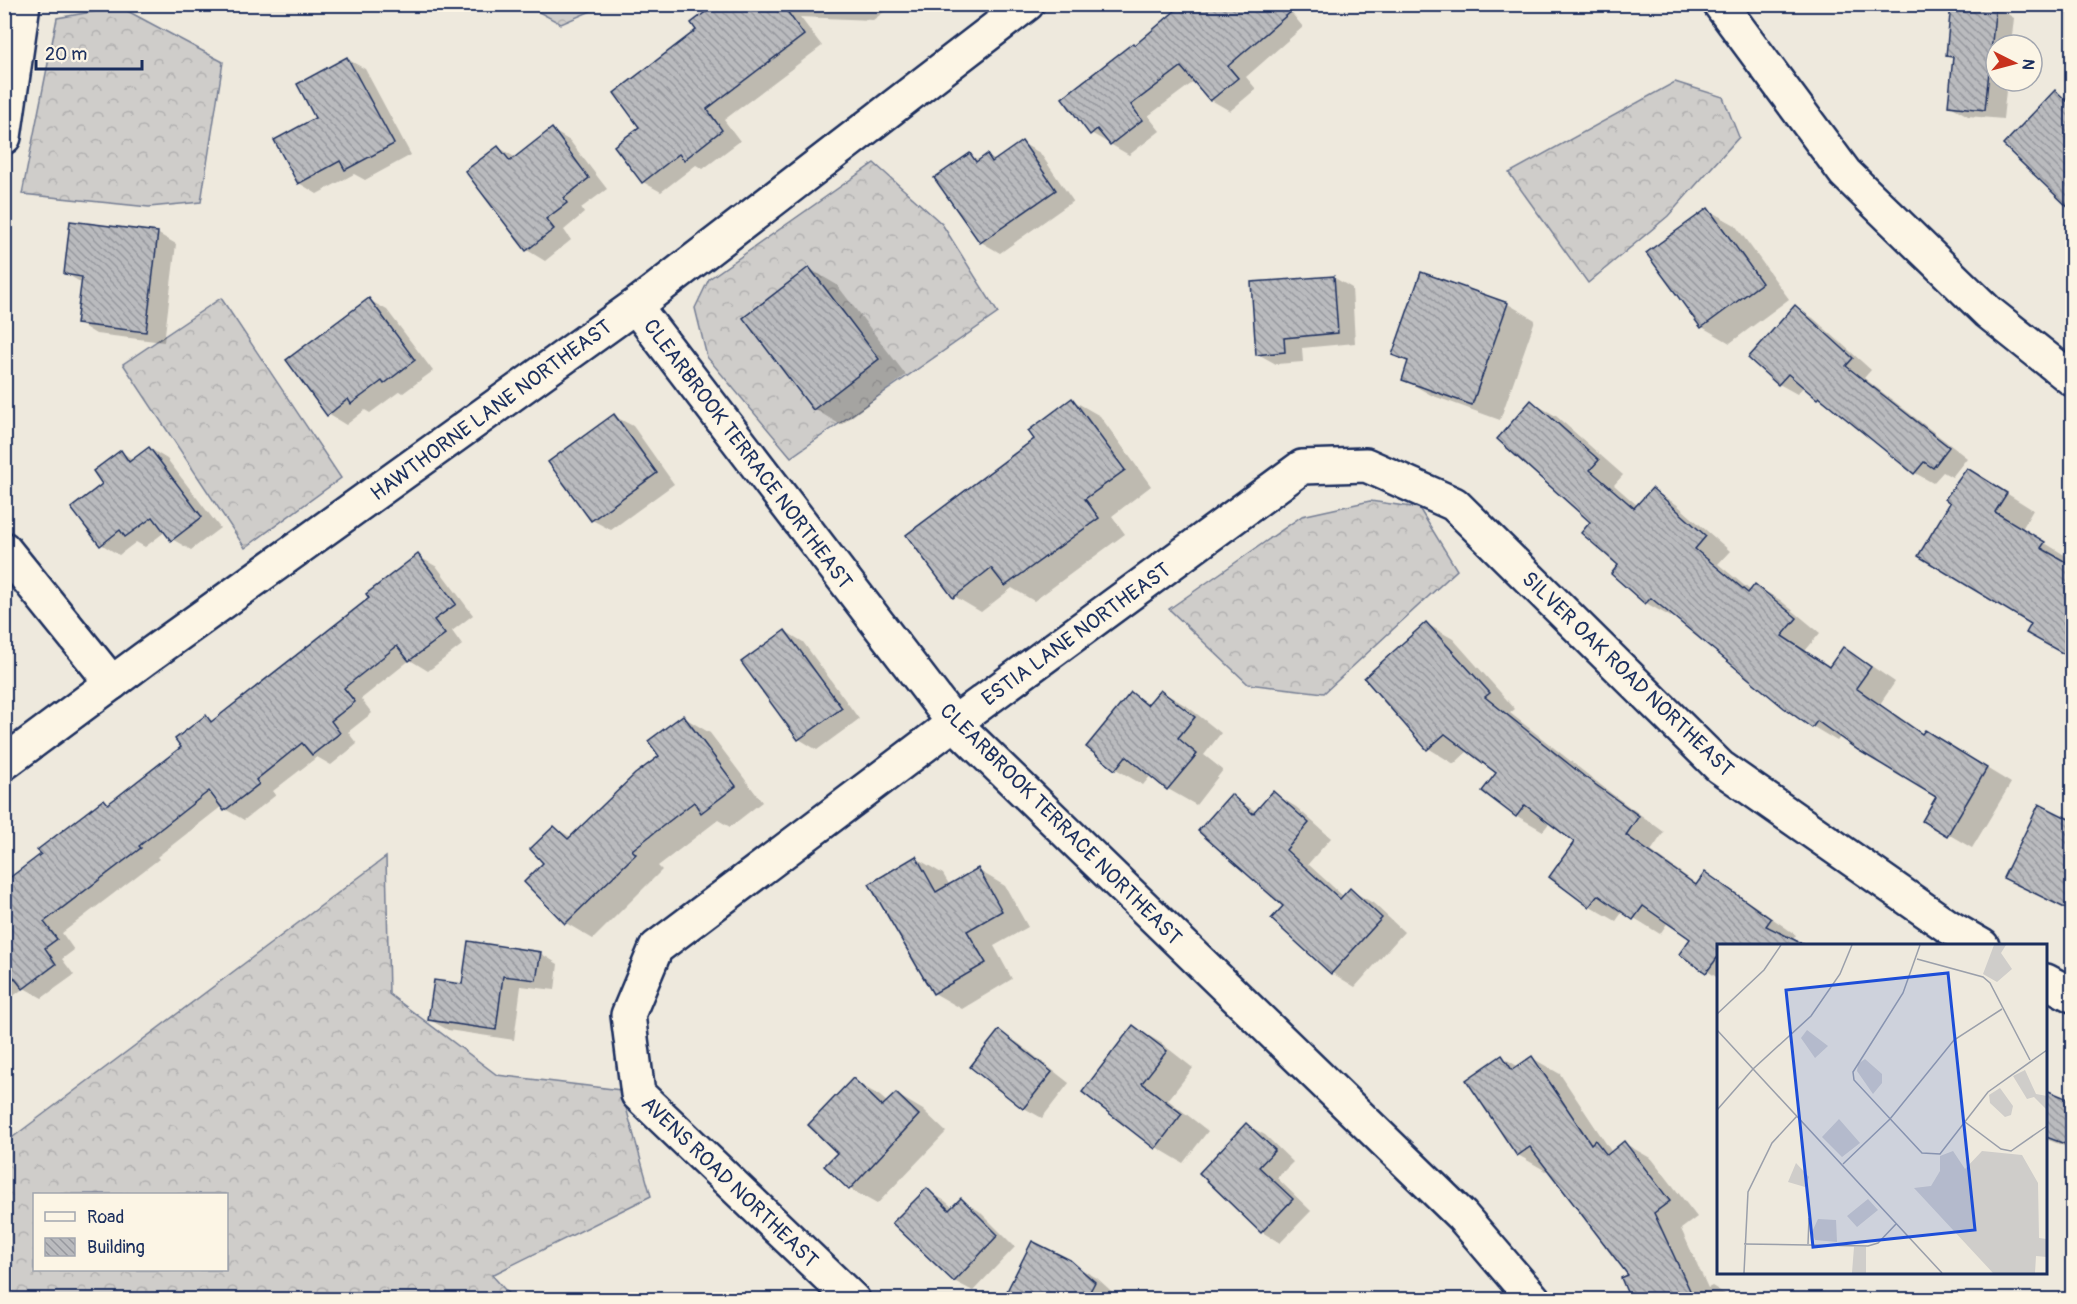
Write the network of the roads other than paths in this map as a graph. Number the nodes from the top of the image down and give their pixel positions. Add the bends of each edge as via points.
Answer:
1 (23, 4) edge
2 (1027, 4) edge
3 (1720, 4) edge
4 (4, 137) edge
5 (636, 306) junction
6 (2073, 379) edge
7 (1366, 465) joint
8 (4, 549) edge
9 (112, 683) junction
10 (954, 723) junction
11 (4, 763) edge
12 (1980, 944) edge
13 (2047, 982) edge
14 (2073, 996) edge
15 (628, 1015) joint
16 (853, 1299) edge
17 (1534, 1299) edge

1 - 4 street
2 - 5 street, HAWTHORNE LANE NORTHEAST
3 - 6 street via 1845,174 1988,312
5 - 9 street, HAWTHORNE LANE NORTHEAST
5 - 10 street, CLEARBROOK TERRACE NORTHEAST
7 - 10 street, ESTIA LANE NORTHEAST via 1302,467
7 - 12 street, SILVER OAK ROAD NORTHEAST via 1454,504 1720,767 1949,927
8 - 9 street
9 - 11 street, HAWTHORNE LANE NORTHEAST
10 - 15 street, ESTIA LANE NORTHEAST via 656,948
10 - 17 street, CLEARBROOK TERRACE NORTHEAST via 1462,1216
13 - 14 street
15 - 16 street, AVENS ROAD NORTHEAST via 638,1094

